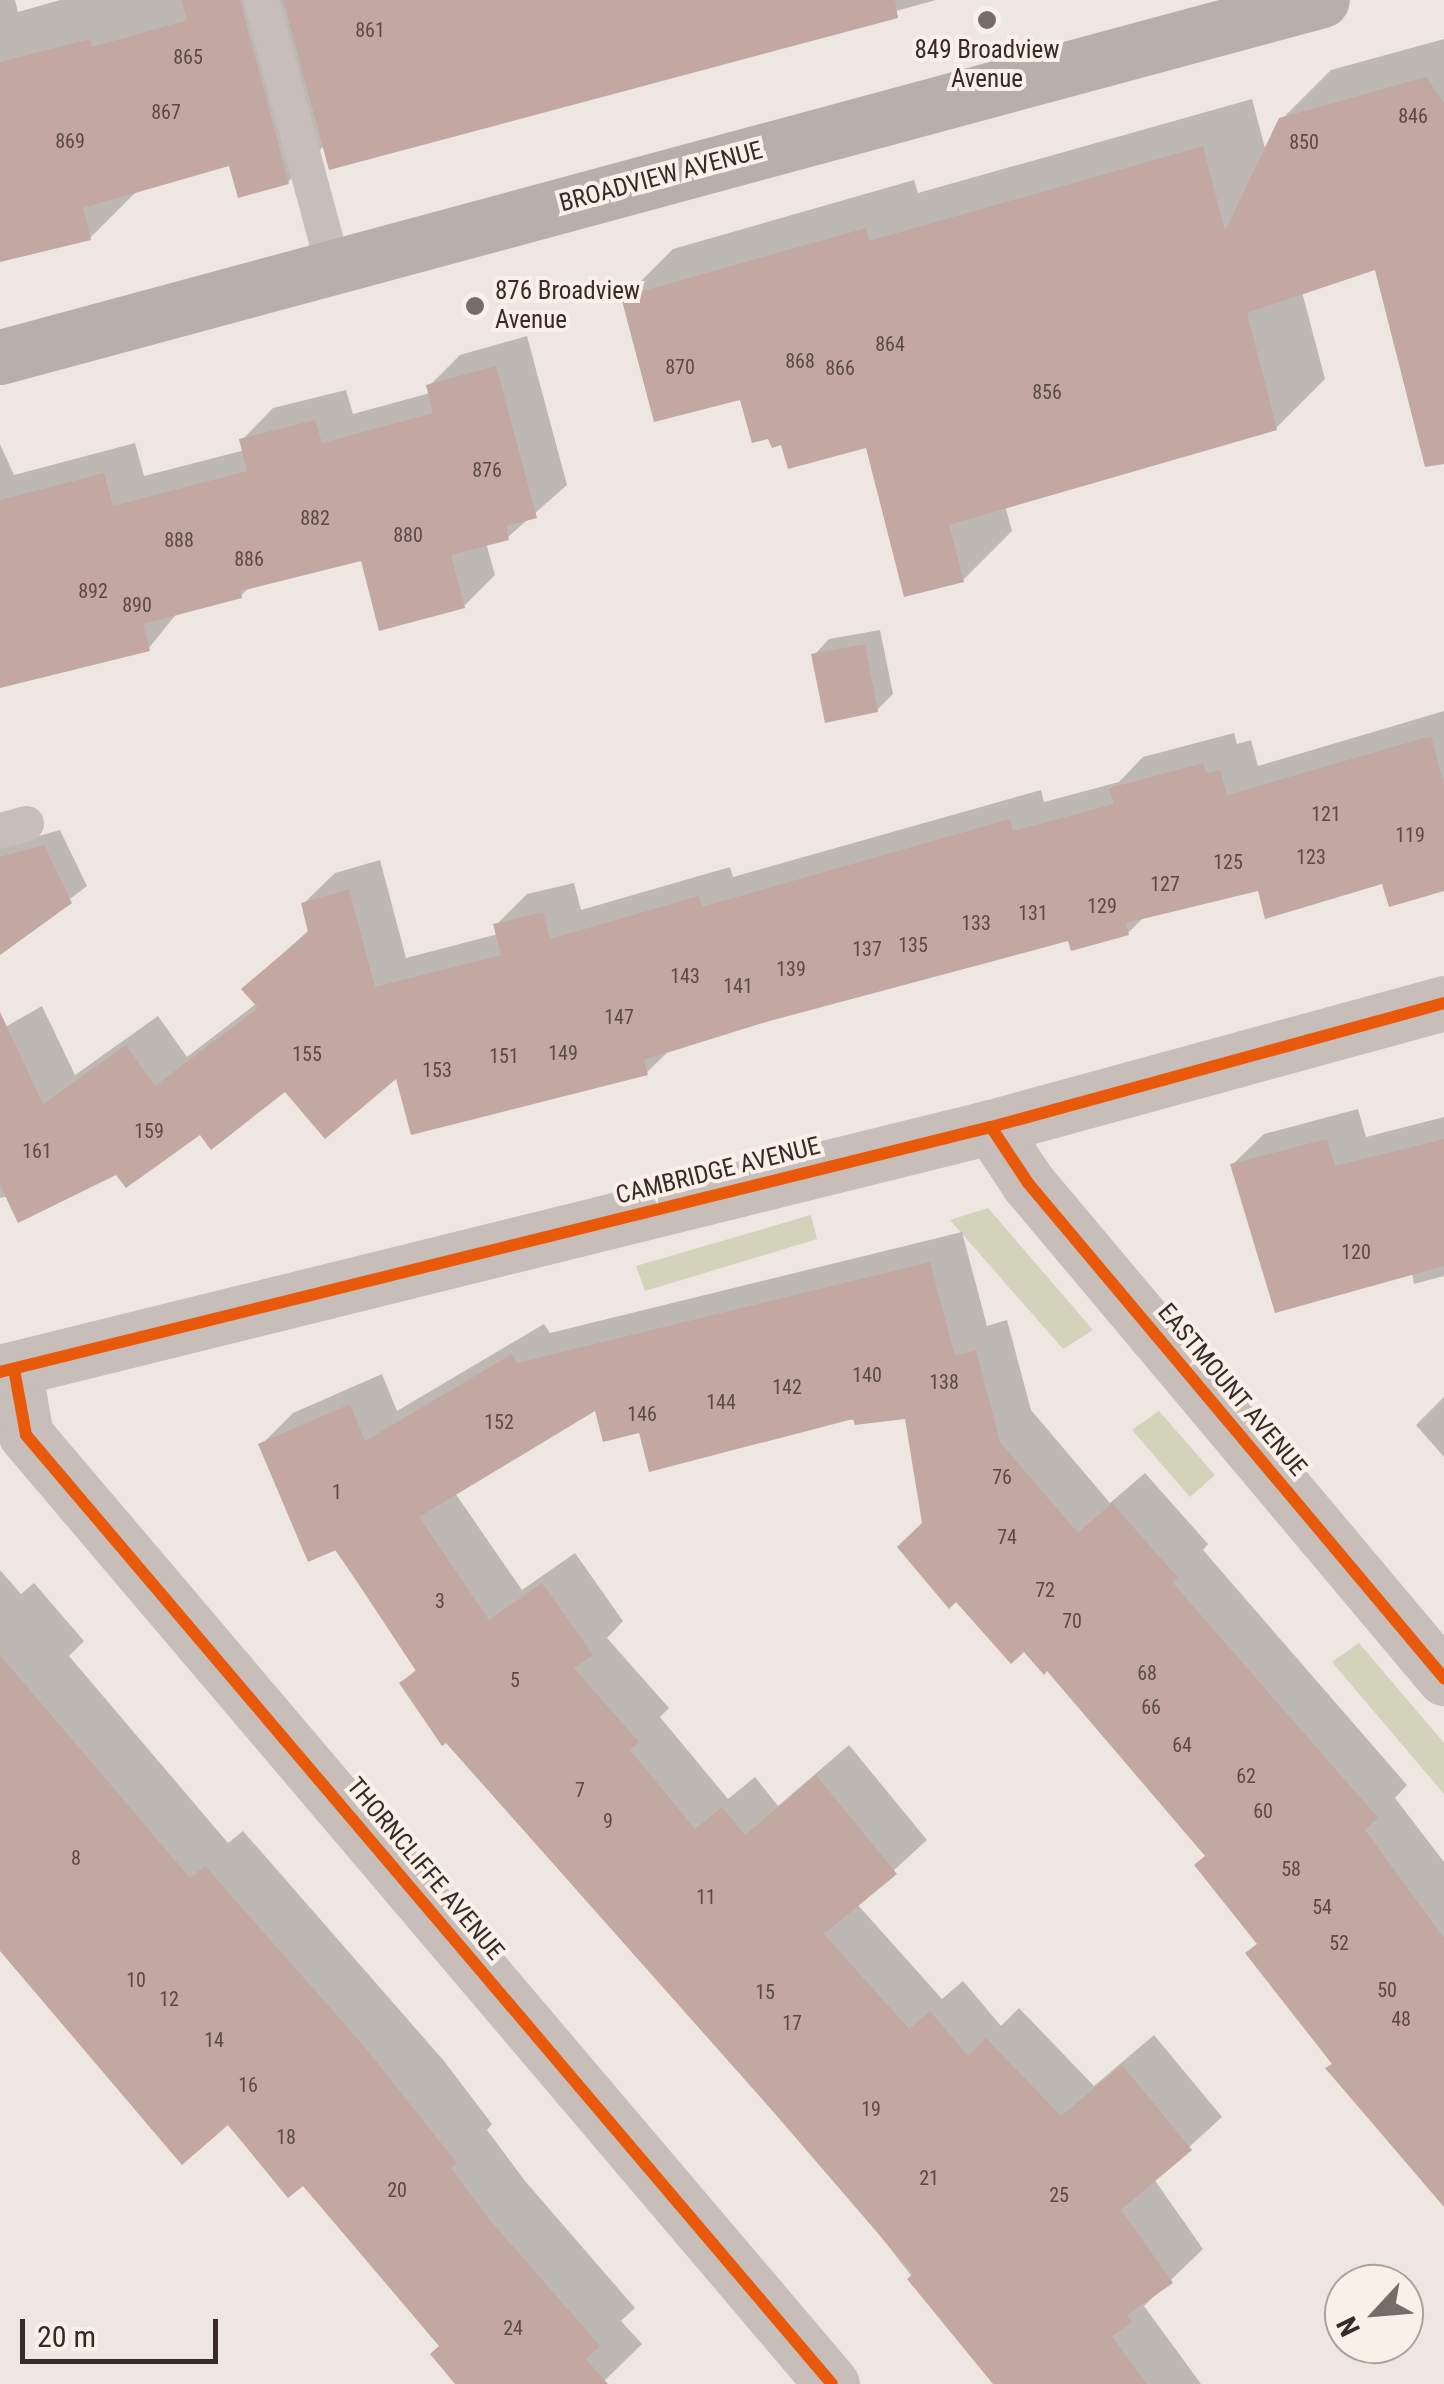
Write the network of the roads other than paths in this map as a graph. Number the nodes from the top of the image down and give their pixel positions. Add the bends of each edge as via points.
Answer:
1 (261, 0) edge
2 (1322, 0) edge
3 (334, 266) junction
4 (0, 357) edge
5 (1444, 1002) edge
6 (991, 1126) junction
7 (7, 1371) edge
8 (1444, 1678) edge
9 (832, 2384) edge

1 - 3 lane
2 - 3 main road, BROADVIEW AVENUE
3 - 4 main road, BROADVIEW AVENUE
5 - 6 street, CAMBRIDGE AVENUE
6 - 7 street, CAMBRIDGE AVENUE
6 - 8 street, EASTMOUNT AVENUE via 1036,1192
7 - 9 street, THORNCLIFFE AVENUE via 26,1435

